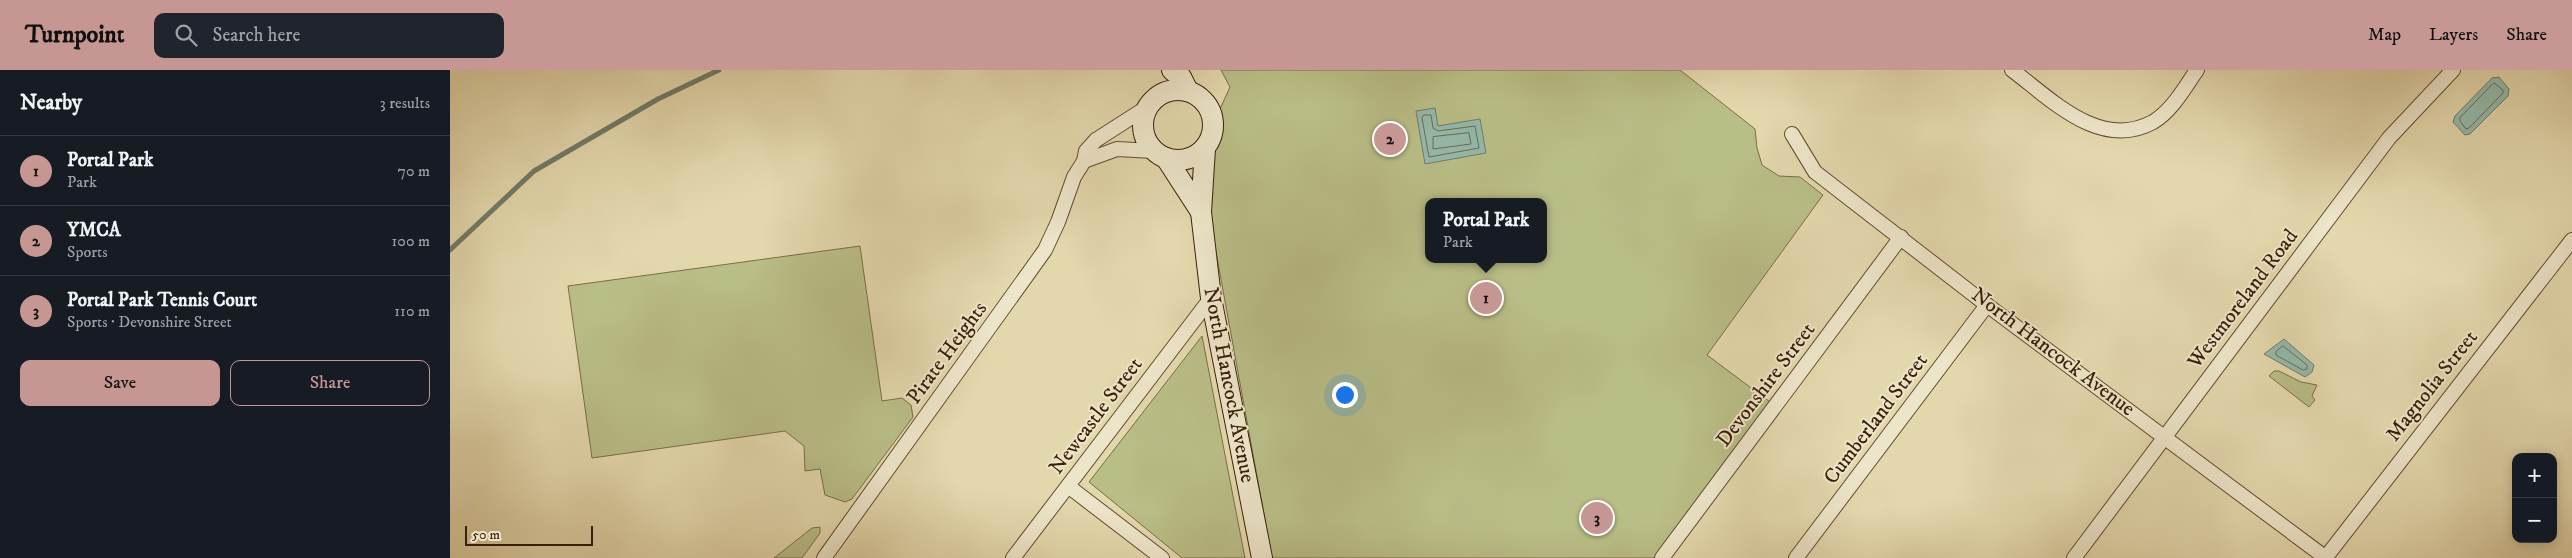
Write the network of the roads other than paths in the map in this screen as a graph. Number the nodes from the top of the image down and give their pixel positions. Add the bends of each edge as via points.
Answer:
1 (1162, 70) edge
2 (1172, 70) edge
3 (2012, 70) edge
4 (2198, 70) edge
5 (2453, 70) edge
6 (1188, 91) junction
7 (1154, 101) junction
8 (1792, 134) dead end
9 (1205, 148) junction
10 (1160, 154) junction
11 (1084, 160) junction
12 (1201, 212) junction
13 (1901, 237) junction
14 (2572, 240) edge
15 (1211, 298) junction
16 (1987, 305) junction
17 (2166, 436) junction
18 (1068, 486) junction
19 (824, 558) edge
20 (1013, 558) edge
21 (1162, 558) edge
22 (1262, 558) edge
23 (1662, 558) edge
24 (1796, 558) edge
25 (2074, 558) edge
26 (2326, 558) edge

1 - 7 street, North Hancock Avenue
2 - 6 street, North Hancock Avenue via 1181,76
3 - 4 street via 2087,124 2121,130 2153,122 2166,111
5 - 17 street, Westmoreland Road via 2390,138
6 - 7 street via 1168,91
6 - 9 street, North Hancock Avenue via 1201,98 1211,112 1214,127
7 - 10 street, North Hancock Avenue via 1143,125 1144,134
7 - 11 street, Pirate Heights via 1096,140 1086,151
8 - 13 street, North Hancock Avenue via 1816,172
9 - 10 street via 1187,159
9 - 12 street, North Hancock Avenue
10 - 11 street via 1117,150
10 - 12 street, North Hancock Avenue
11 - 19 street, Pirate Heights via 1074,176 1045,250
12 - 15 street, North Hancock Avenue
13 - 16 street, North Hancock Avenue
13 - 23 street, Devonshire Street
14 - 26 street, Magnolia Street
15 - 18 street, Newcastle Street
15 - 22 street, North Hancock Avenue
16 - 17 street, North Hancock Avenue
16 - 24 street, Cumberland Street
17 - 25 street, Westmoreland Road
17 - 26 street, North Hancock Avenue
18 - 20 street, Newcastle Street
18 - 21 street

